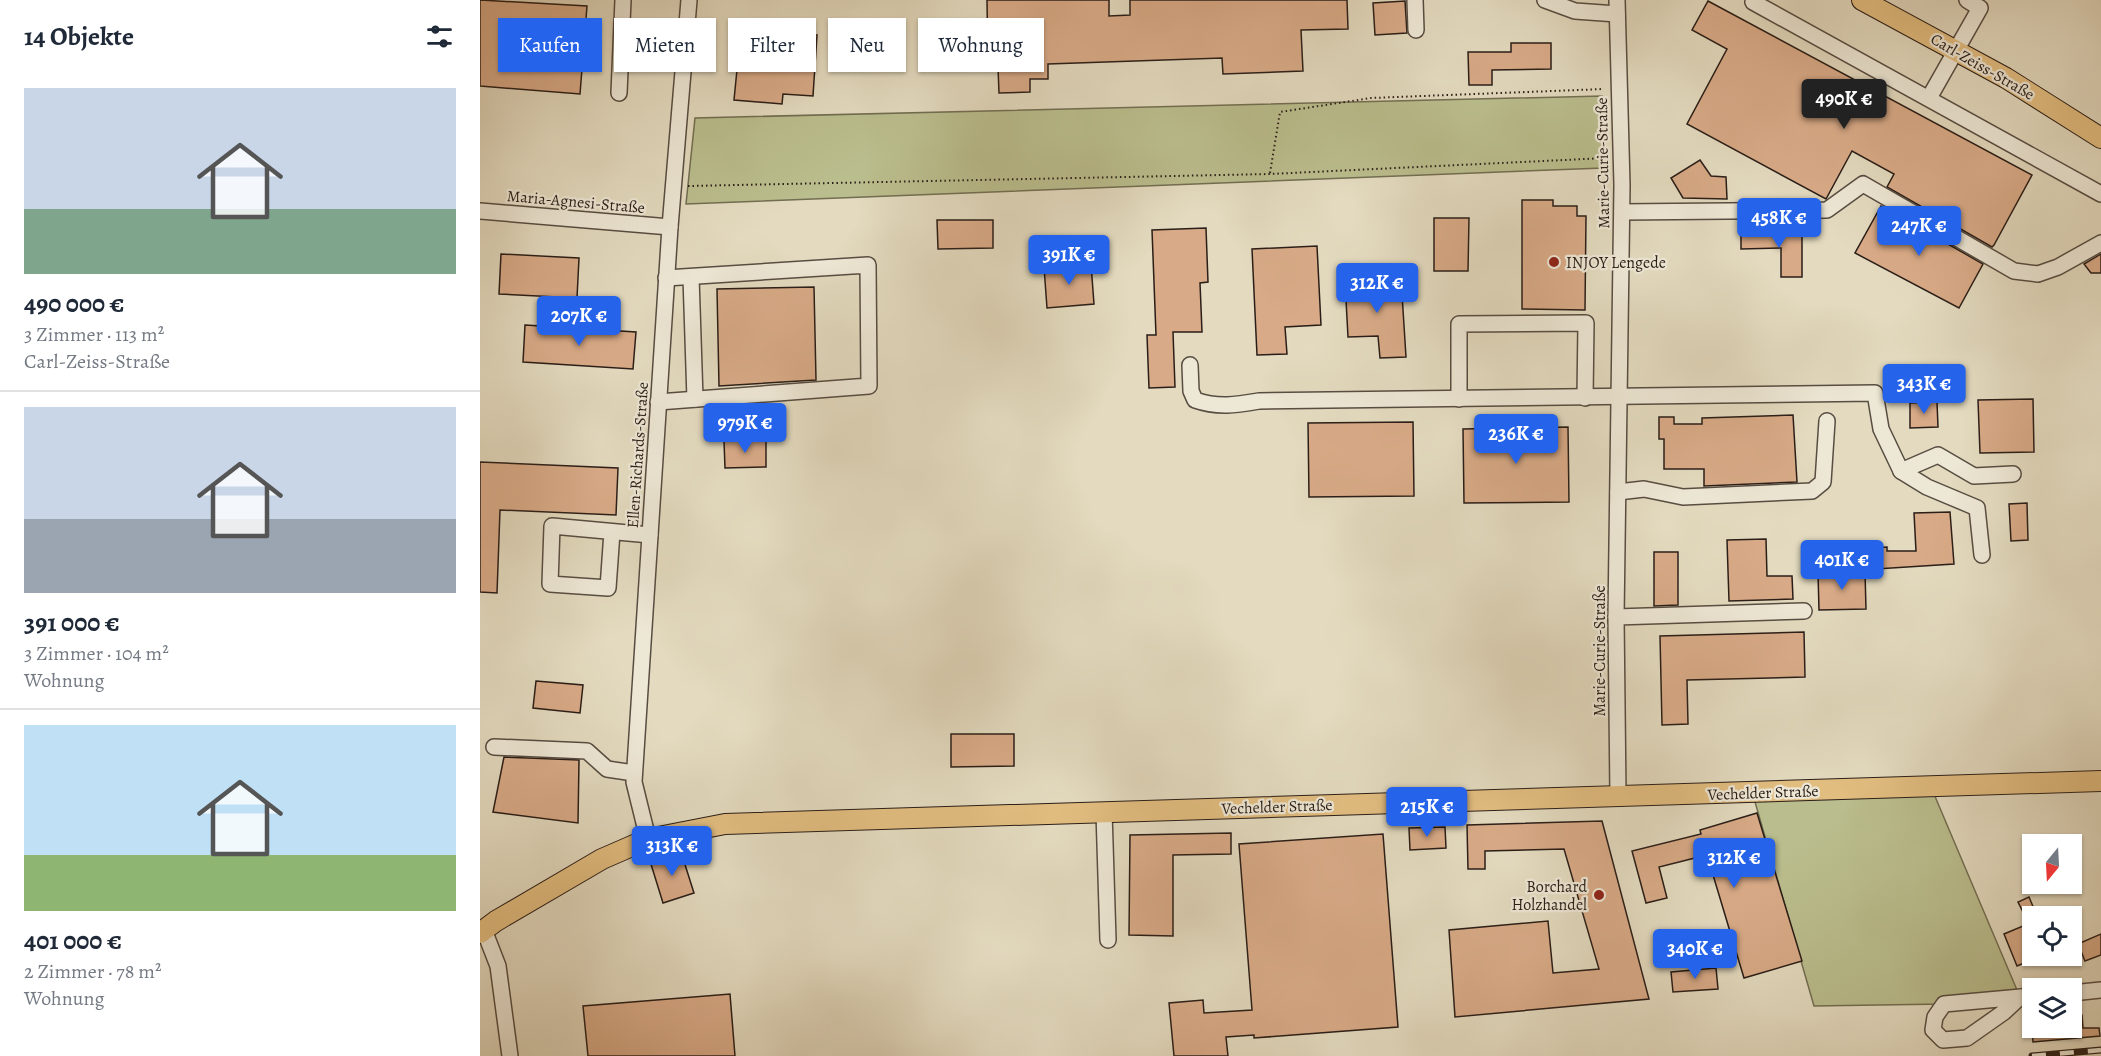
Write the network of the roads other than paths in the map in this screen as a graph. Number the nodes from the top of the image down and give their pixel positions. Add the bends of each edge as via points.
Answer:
1 (623, 0) edge
2 (689, 0) edge
3 (1415, 0) edge
4 (1546, 0) edge
5 (1862, 0) edge
6 (1967, 0) edge
7 (1753, 2) dead end
8 (1617, 7) edge
9 (1416, 30) dead end
10 (1957, 50) junction
11 (619, 93) dead end
12 (1929, 98) junction
13 (2101, 138) edge
14 (2101, 194) edge
15 (480, 211) edge
16 (1622, 212) junction
17 (670, 227) junction
18 (2101, 243) edge
19 (691, 277) junction
20 (666, 278) junction
21 (1190, 365) dead end
22 (1585, 398) junction
23 (1619, 398) junction
24 (695, 399) junction
25 (1459, 399) junction
26 (658, 402) junction
27 (1827, 421) dead end
28 (1901, 471) junction
29 (2013, 474) dead end
30 (1618, 492) junction
31 (612, 532) junction
32 (650, 535) junction
33 (1982, 555) dead end
34 (1804, 611) dead end
35 (1616, 617) junction
36 (494, 747) dead end
37 (634, 773) junction
38 (2101, 781) edge
39 (1618, 796) junction
40 (1104, 812) junction
41 (648, 839) junction
42 (482, 932) edge
43 (1108, 940) dead end
44 (2101, 990) edge
45 (2082, 992) edge
46 (2026, 997) edge
47 (510, 1056) edge

1 - 11 street
2 - 17 street, Ellen-Richards-Straße
3 - 9 street
4 - 8 street via 1575,11
5 - 10 main road, Carl-Zeiss-Straße
6 - 10 street via 1980,8
7 - 12 street
8 - 16 street, Marie-Curie-Straße
10 - 12 street
10 - 13 main road, Carl-Zeiss-Straße
12 - 14 street
15 - 17 street, Maria-Agnesi-Straße
16 - 18 street via 1827,210 1863,184 2014,271 2038,273 2058,267
16 - 23 street, Marie-Curie-Straße
17 - 20 street, Ellen-Richards-Straße
19 - 20 street
19 - 24 street
19 - 24 street via 867,264 869,386
20 - 26 street, Ellen-Richards-Straße
21 - 25 street via 1195,400 1214,406 1259,400
22 - 23 street
22 - 25 street
22 - 25 street via 1586,323 1459,324
23 - 28 street via 1875,393 1881,429
23 - 30 street, Marie-Curie-Straße
24 - 26 street
26 - 32 street, Ellen-Richards-Straße
27 - 30 street via 1823,482 1812,490 1683,496 1644,489
28 - 29 street via 1938,455 1974,476
28 - 33 street via 1927,487 1977,508
30 - 35 street, Marie-Curie-Straße
31 - 31 street via 552,526 549,584 608,588
31 - 32 street
32 - 37 street, Ellen-Richards-Straße
34 - 35 street
35 - 39 street, Marie-Curie-Straße
36 - 37 street via 588,751 607,769
37 - 41 street, Ellen-Richards-Straße via 639,812
38 - 39 main road, Vechelder Straße
39 - 40 main road, Vechelder Straße
40 - 41 main road, Vechelder Straße via 725,824
40 - 43 street
41 - 42 main road, Vechelder Straße via 602,859
42 - 47 street via 498,966
44 - 45 street
46 - 46 street via 1944,1004 1935,1017 1933,1030 1943,1040 1968,1038

